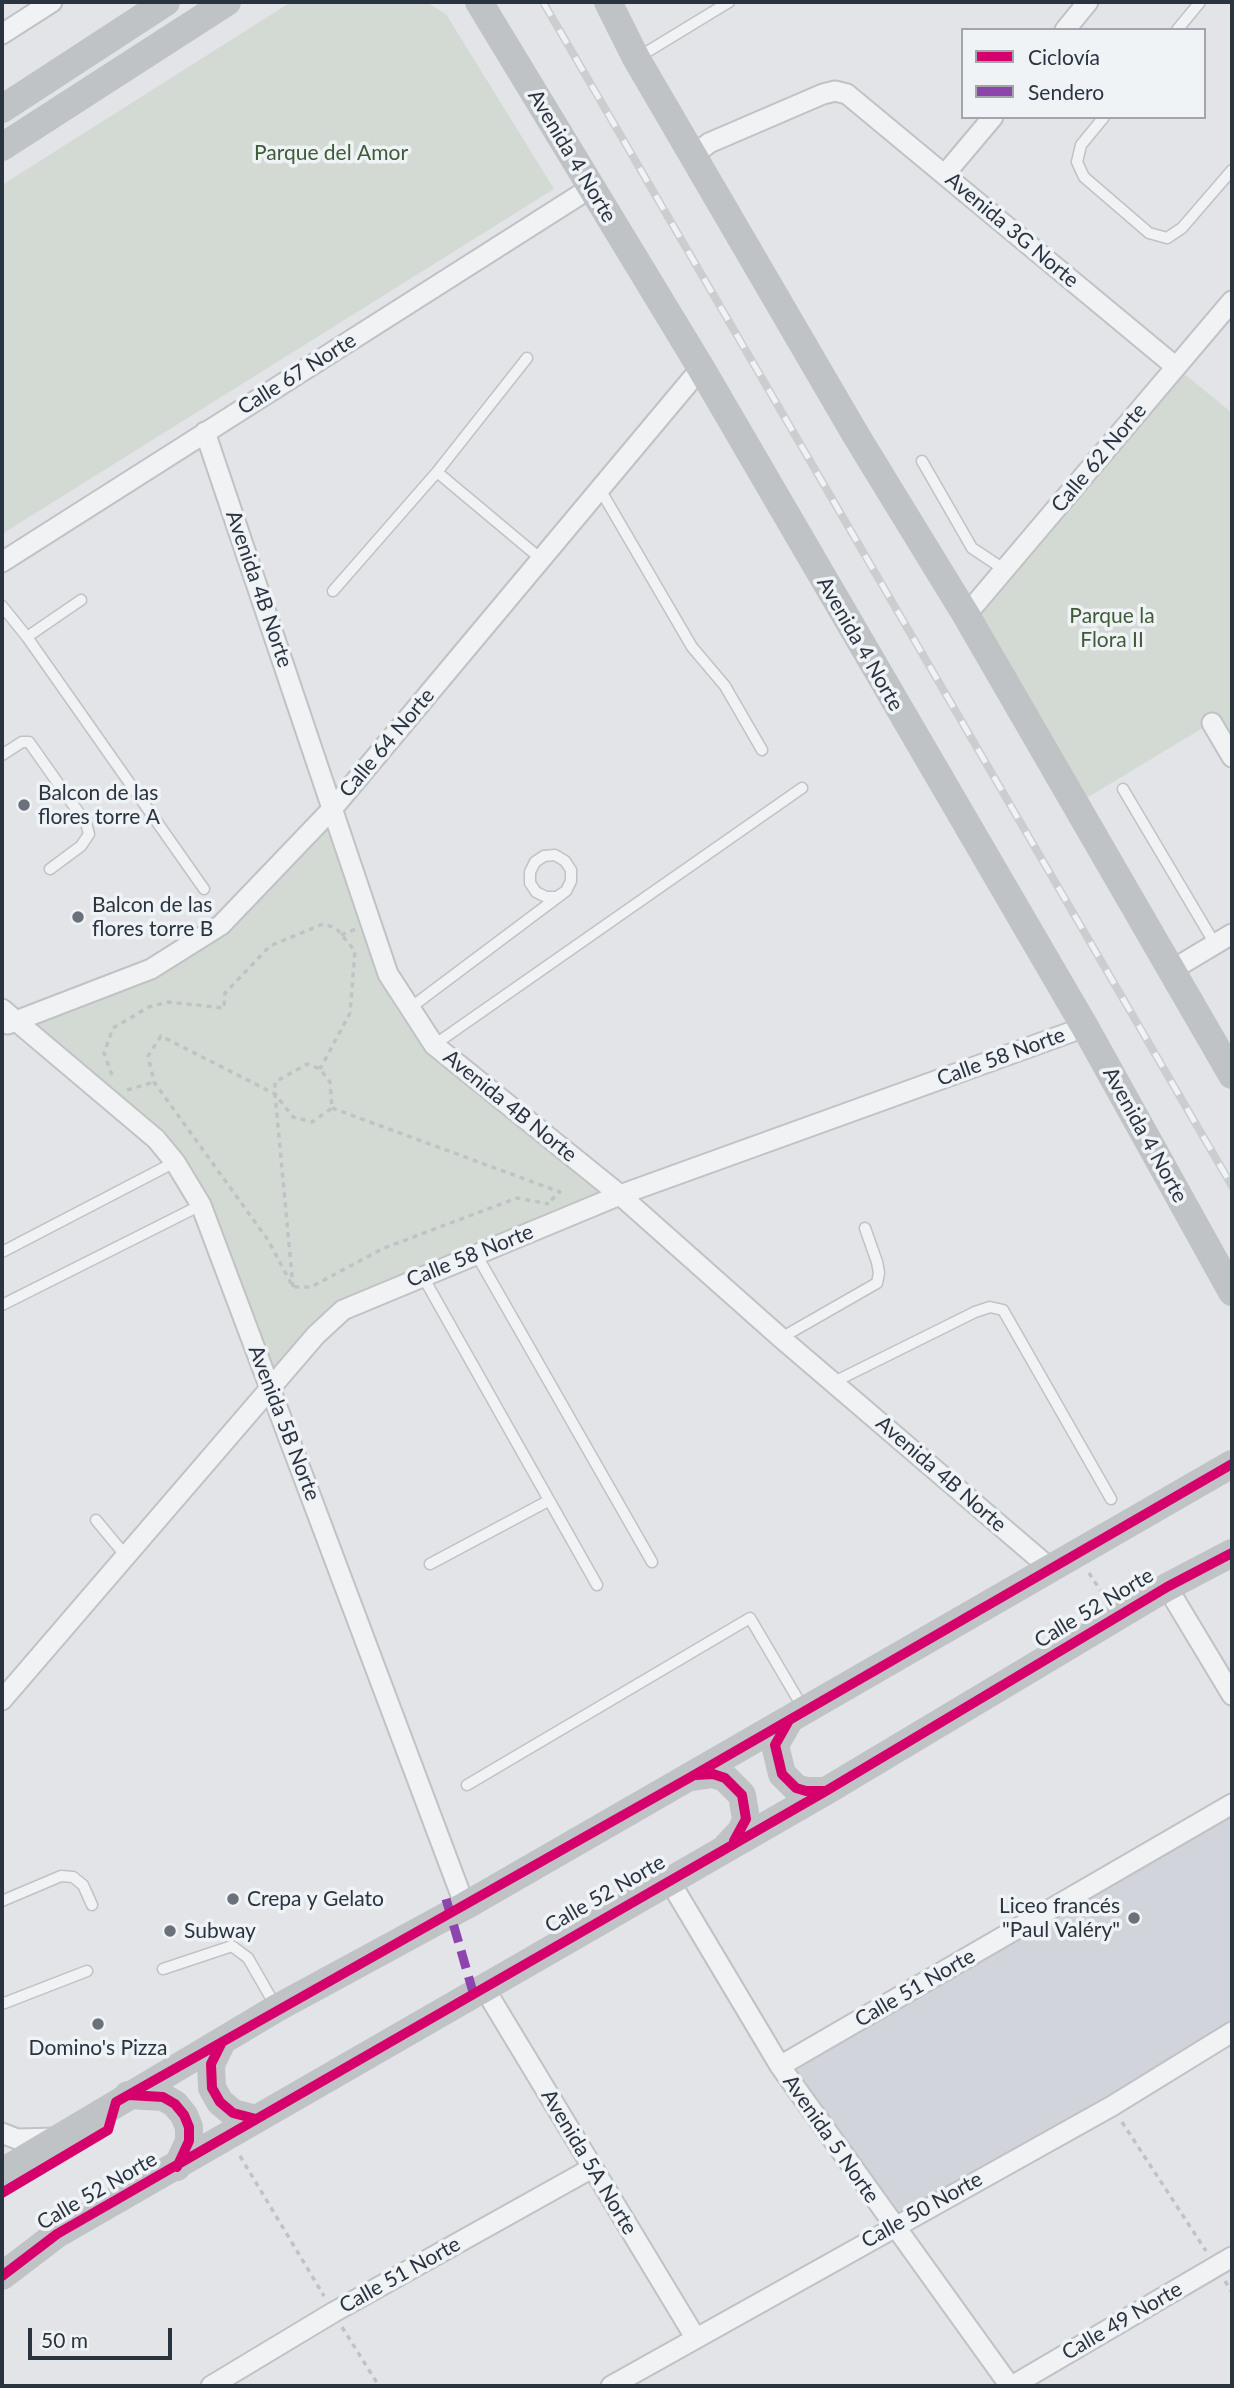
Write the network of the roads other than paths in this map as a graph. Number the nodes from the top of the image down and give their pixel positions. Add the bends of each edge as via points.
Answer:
1 (52, 2) edge
2 (166, 2) edge
3 (227, 2) edge
4 (479, 2) edge
5 (608, 2) edge
6 (729, 2) edge
7 (1088, 2) edge
8 (1200, 2) edge
9 (1067, 28) edge
10 (1179, 28) edge
11 (2, 34) edge
12 (636, 58) junction
13 (2, 109) edge
14 (991, 119) edge
15 (1102, 119) edge
16 (2, 147) edge
17 (694, 155) junction
18 (1232, 170) edge
19 (945, 174) junction
20 (592, 187) junction
21 (1232, 301) edge
22 (527, 358) dead end
23 (1176, 367) junction
24 (701, 368) junction
25 (205, 432) junction
26 (922, 461) dead end
27 (437, 472) junction
28 (601, 491) junction
29 (541, 559) junction
30 (2, 562) edge
31 (1005, 570) junction
32 (333, 591) dead end
33 (82, 600) dead end
34 (2, 606) edge
35 (966, 615) junction
36 (27, 637) junction
37 (1212, 723) dead end
38 (762, 750) dead end
39 (2, 755) edge
40 (1232, 757) edge
41 (802, 788) dead end
42 (1123, 789) dead end
43 (333, 808) junction
44 (50, 869) dead end
45 (204, 889) dead end
46 (566, 891) junction
47 (1224, 939) edge
48 (1170, 971) junction
49 (410, 1008) junction
50 (6, 1018) edge
51 (1085, 1027) junction
52 (434, 1045) junction
53 (1232, 1075) edge
54 (175, 1162) junction
55 (620, 1195) junction
56 (201, 1206) junction
57 (865, 1228) dead end
58 (2, 1252) edge
59 (476, 1254) junction
60 (422, 1275) junction
61 (1232, 1292) edge
62 (2, 1304) edge
63 (781, 1338) junction
64 (834, 1382) junction
65 (271, 1388) junction
66 (1232, 1464) edge
67 (1111, 1499) dead end
68 (548, 1502) junction
69 (96, 1520) dead end
70 (1232, 1553) edge
71 (125, 1555) junction
72 (652, 1562) dead end
73 (430, 1564) dead end
74 (1051, 1569) junction
75 (597, 1585) dead end
76 (1167, 1587) junction
77 (1232, 1695) edge
78 (2, 1700) edge
79 (797, 1715) junction
80 (689, 1778) junction
81 (467, 1784) dead end
82 (826, 1791) junction
83 (1232, 1804) edge
84 (725, 1848) junction
85 (670, 1880) junction
86 (2, 1901) edge
87 (92, 1905) dead end
88 (465, 1906) junction
89 (163, 1969) dead end
90 (87, 1970) dead end
91 (483, 1986) junction
92 (2, 2004) edge
93 (277, 2008) junction
94 (1232, 2032) edge
95 (222, 2042) junction
96 (780, 2066) junction
97 (128, 2095) junction
98 (256, 2119) junction
99 (2, 2133) edge
100 (62, 2138) junction
101 (177, 2167) junction
102 (592, 2168) junction
103 (2, 2172) edge
104 (893, 2225) junction
105 (1224, 2261) edge
106 (2, 2276) edge
107 (695, 2337) junction
108 (211, 2386) edge
109 (611, 2386) edge
110 (1011, 2386) edge

1 - 11 street
2 - 13 main road
3 - 16 main road
4 - 20 main road, Avenida 4 Norte
5 - 12 main road
6 - 12 lane
7 - 9 street
8 - 10 lane
12 - 17 main road
14 - 19 street
15 - 18 lane via 1081,145 1077,162 1084,177 1149,233 1167,238 1182,228
17 - 19 street, Avenida 3G Norte via 709,143 835,91 846,94
17 - 35 main road
19 - 23 street, Avenida 3G Norte
20 - 24 main road, Avenida 4 Norte
20 - 25 street, Calle 67 Norte
21 - 23 street, Calle 62 Norte
22 - 27 lane
23 - 31 street, Calle 62 Norte
24 - 28 street, Calle 64 Norte
24 - 51 main road, Avenida 4 Norte
25 - 30 street, Calle 67 Norte
25 - 43 street, Avenida 4B Norte
26 - 31 lane via 972,548
27 - 29 lane
27 - 32 lane
28 - 29 street, Calle 64 Norte
28 - 38 lane via 692,647 725,686
29 - 43 street, Calle 64 Norte
31 - 35 street, Calle 62 Norte
33 - 36 lane
34 - 36 lane
35 - 48 main road
36 - 45 lane
37 - 40 street
39 - 44 lane via 22,742 29,743 86,823 89,835 81,846
41 - 52 lane
42 - 47 lane
43 - 49 street, Avenida 4B Norte via 388,974
43 - 50 street, Calle 64 Norte via 221,925 197,943 151,970
46 - 46 lane via 571,870 565,861 555,855 535,862 530,883 536,892 557,897
46 - 49 lane
47 - 48 street
48 - 53 main road
49 - 52 street, Avenida 4B Norte
50 - 54 street, Avenida 5B Norte via 156,1139
51 - 55 street, Calle 58 Norte
51 - 61 main road, Avenida 4 Norte
52 - 55 street, Avenida 4B Norte
54 - 56 street, Avenida 5B Norte
54 - 58 lane
55 - 59 street, Calle 58 Norte
55 - 63 street, Avenida 4B Norte
56 - 62 lane
56 - 65 street, Avenida 5B Norte
57 - 63 lane via 880,1273 877,1283
59 - 60 street, Calle 58 Norte
59 - 72 lane
60 - 65 street, Calle 58 Norte via 343,1310
60 - 68 lane
63 - 64 street, Avenida 4B Norte
64 - 67 lane via 975,1312 990,1307 1003,1310
64 - 74 street, Avenida 4B Norte
65 - 71 street, Calle 58 Norte
65 - 88 street, Avenida 5B Norte
66 - 74 main road
68 - 73 lane
68 - 75 lane
69 - 71 lane
70 - 76 main road, Calle 52 Norte
71 - 78 street, Calle 58 Norte
74 - 79 main road
76 - 77 street
76 - 82 main road, Calle 52 Norte
79 - 80 main road
79 - 81 lane via 750,1618
79 - 82 main road via 775,1745 782,1774 796,1788
80 - 84 main road via 713,1774 735,1785 742,1795 746,1819
80 - 88 main road
82 - 84 main road, Calle 52 Norte
83 - 96 street, Calle 51 Norte
84 - 85 main road, Calle 52 Norte
85 - 91 main road, Calle 52 Norte
85 - 96 street, Avenida 5 Norte
86 - 87 lane via 61,1876 73,1877 83,1885
88 - 93 main road
89 - 93 lane via 232,1946 248,1958
90 - 92 lane
91 - 98 main road, Calle 52 Norte
91 - 102 street, Avenida 5A Norte
93 - 95 main road
94 - 104 street, Calle 50 Norte via 1112,2105
95 - 97 main road
95 - 98 main road via 211,2064 212,2088 233,2113
96 - 104 street, Avenida 5 Norte
97 - 100 main road
97 - 101 main road via 163,2098 184,2115 189,2141
98 - 101 main road, Calle 52 Norte
99 - 100 street via 17,2139
100 - 103 main road
101 - 106 main road, Calle 52 Norte via 57,2234
102 - 107 street, Avenida 5A Norte
102 - 108 street, Calle 51 Norte
104 - 107 street, Calle 50 Norte
104 - 110 street, Avenida 5 Norte
105 - 110 street, Calle 49 Norte
107 - 109 street, Calle 50 Norte

